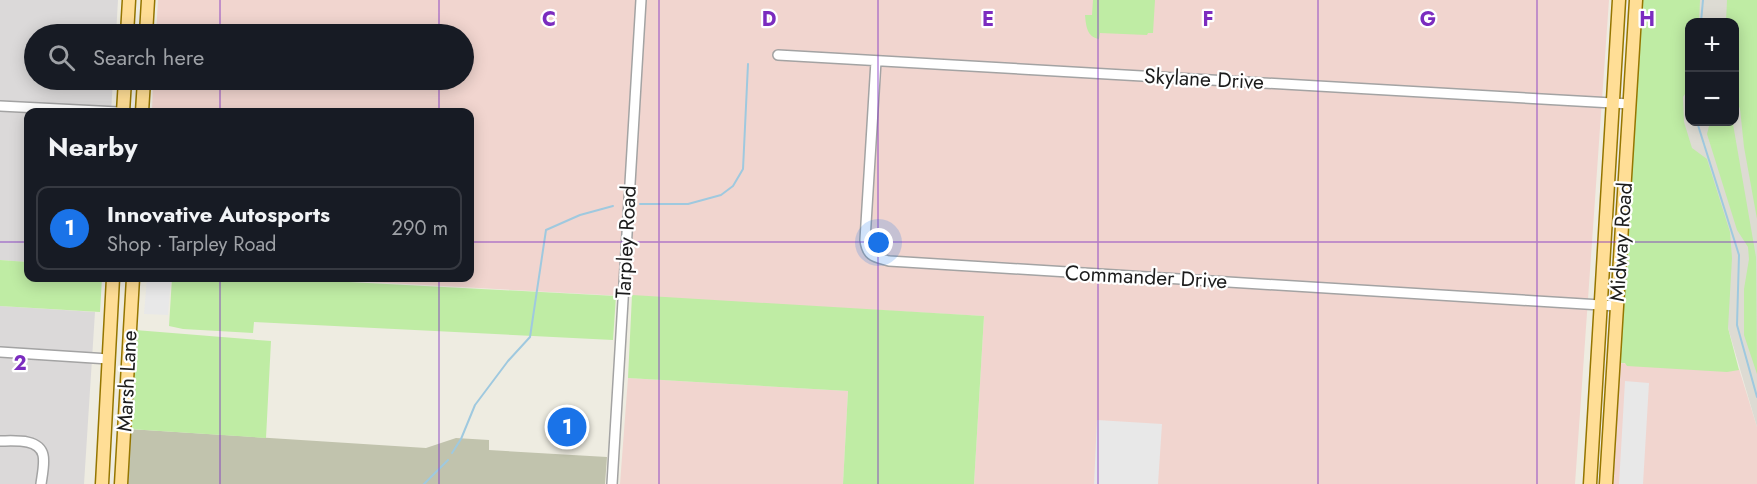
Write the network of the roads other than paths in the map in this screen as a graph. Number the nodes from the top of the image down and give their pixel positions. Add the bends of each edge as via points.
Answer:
1 (129, 0) edge
2 (148, 0) edge
3 (640, 0) edge
4 (1619, 0) edge
5 (1636, 0) edge
6 (128, 24) edge
7 (147, 24) edge
8 (778, 54) dead end
9 (876, 61) junction
10 (124, 90) edge
11 (143, 90) edge
12 (1614, 103) junction
13 (1630, 104) junction
14 (0, 106) edge
15 (24, 108) edge
16 (123, 108) edge
17 (142, 108) edge
18 (113, 282) edge
19 (133, 282) edge
20 (1601, 304) junction
21 (1617, 306) junction
22 (0, 352) edge
23 (108, 359) junction
24 (0, 441) edge
25 (41, 484) edge
26 (102, 484) edge
27 (121, 484) edge
28 (612, 484) edge
29 (1590, 484) edge
30 (1606, 484) edge

1 - 6 main road
2 - 7 main road
3 - 28 street, Tarpley Road
4 - 12 main road, Midway Road
5 - 13 main road, Midway Road
8 - 9 street, Skylane Drive
9 - 12 street, Skylane Drive
9 - 20 street, Commander Drive via 865,240 866,250 873,256 889,261
10 - 16 main road
11 - 17 main road
12 - 13 street, Skylane Drive
12 - 20 main road, Midway Road
13 - 21 main road, Midway Road
14 - 15 street
18 - 23 main road, Marsh Lane
19 - 27 main road, Marsh Lane
20 - 21 street, Commander Drive
20 - 29 main road, Midway Road
21 - 30 main road, Midway Road
22 - 23 street
23 - 26 main road, Marsh Lane
24 - 25 street via 37,446 43,454

